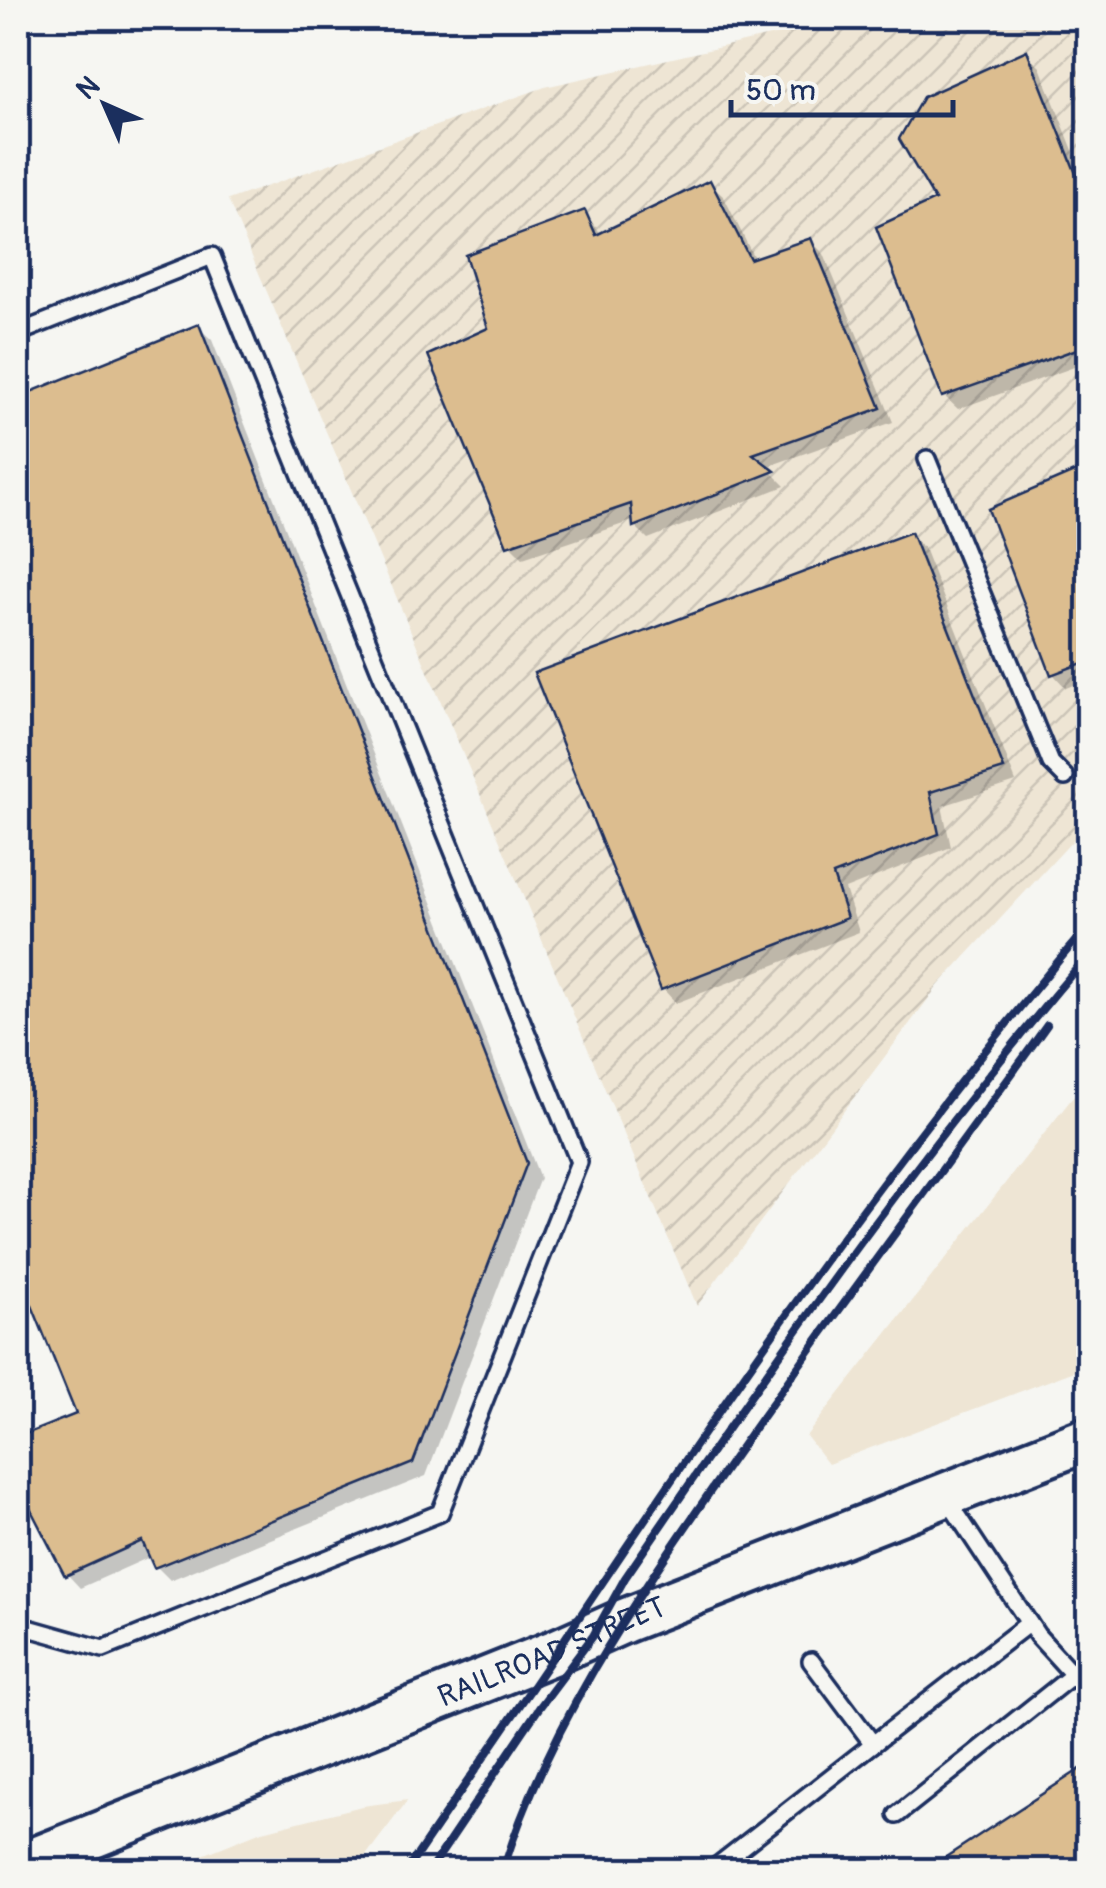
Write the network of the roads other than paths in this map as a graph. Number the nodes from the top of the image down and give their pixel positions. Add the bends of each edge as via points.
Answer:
1 (18, 333) edge
2 (928, 459) dead end
3 (1066, 777) dead end
4 (1088, 1439) edge
5 (944, 1496) junction
6 (1030, 1623) junction
7 (18, 1625) edge
8 (812, 1661) dead end
9 (1074, 1674) junction
10 (1088, 1691) edge
11 (873, 1744) junction
12 (897, 1815) dead end
13 (18, 1866) edge
14 (712, 1870) edge

1 - 7 lane via 212,256 579,1162 440,1513 102,1649
2 - 3 lane via 1050,763
4 - 5 main road, RAILROAD STREET
5 - 6 lane
5 - 13 main road, RAILROAD STREET
6 - 9 lane
6 - 11 lane
8 - 11 lane
9 - 10 lane
9 - 12 lane
11 - 14 lane

